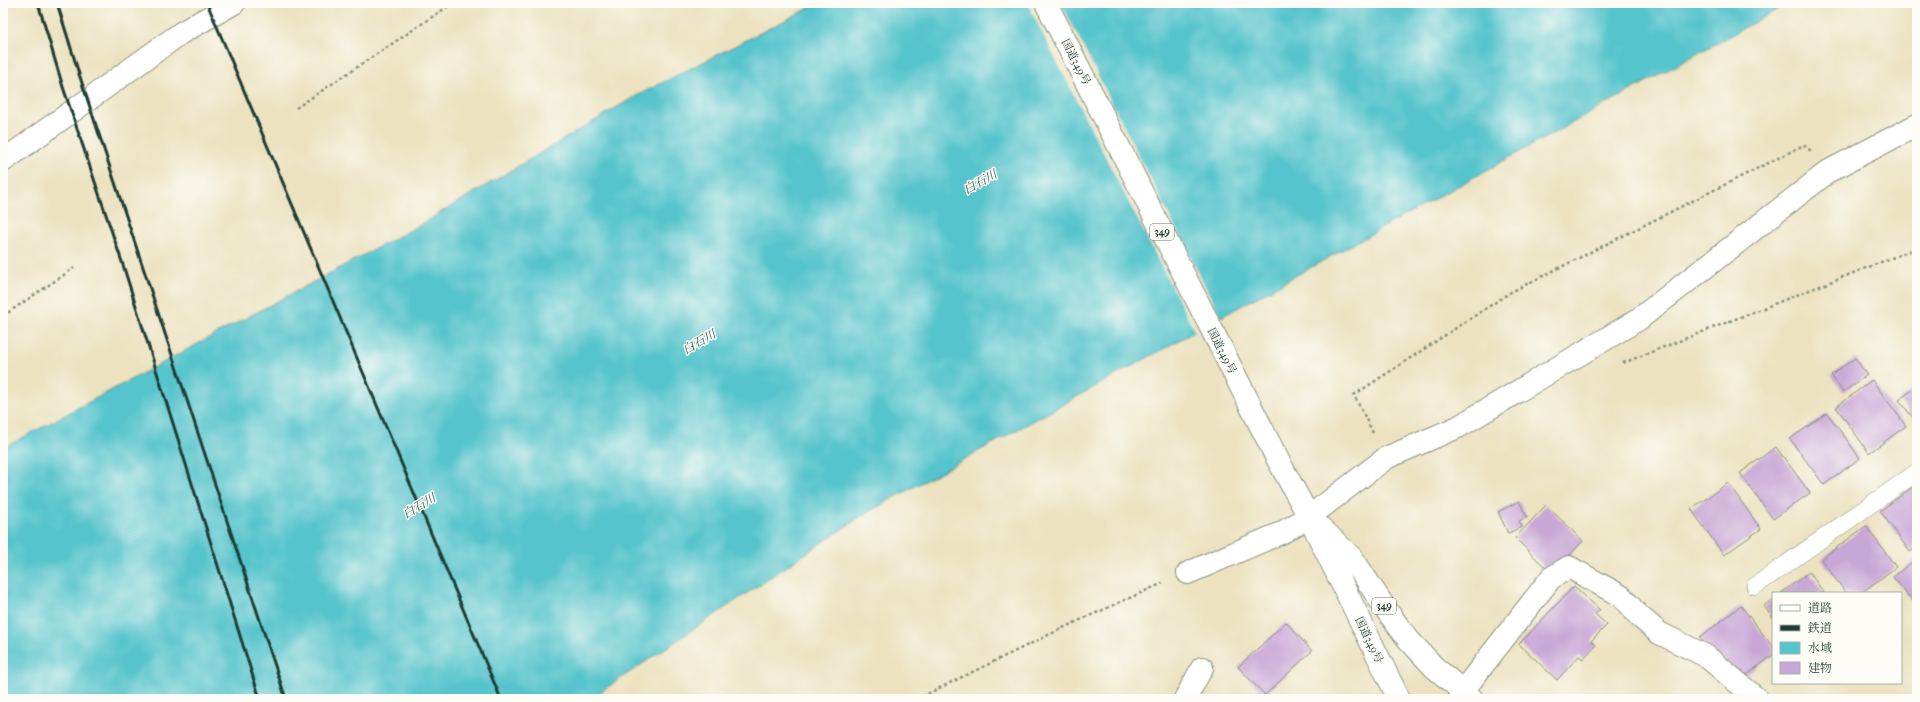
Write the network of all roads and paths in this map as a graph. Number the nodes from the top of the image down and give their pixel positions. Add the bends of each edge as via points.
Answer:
1 (234, 3) edge
2 (453, 3) edge
3 (1046, 3) edge
4 (296, 108) dead end
5 (1917, 125) edge
6 (3, 161) edge
7 (1832, 170) junction
8 (1917, 248) edge
9 (74, 268) dead end
10 (3, 316) edge
11 (1621, 363) dead end
12 (1386, 458) junction
13 (1917, 472) edge
14 (1309, 517) junction
15 (1188, 572) joint
16 (1755, 586) dead end
17 (1202, 668) dead end
18 (1467, 696) edge
19 (917, 699) edge
20 (1185, 699) edge
21 (1399, 699) edge
22 (1757, 699) edge

1 - 6 main road via 175,38
2 - 4 path
3 - 14 main road, 国道349号 / 349
5 - 7 main road
7 - 12 main road via 1639,319 1458,427
7 - 12 path via 1804,145 1511,292 1354,395
8 - 11 path
9 - 10 path
12 - 14 main road
13 - 16 lane
14 - 15 main road via 1281,533
14 - 18 main road, 349 via 1353,559 1408,639 1434,667
14 - 21 main road, 国道349号 / 349
15 - 19 path via 1067,626
17 - 20 main road
18 - 22 main road via 1551,578 1569,567 1621,596 1659,633 1706,656

